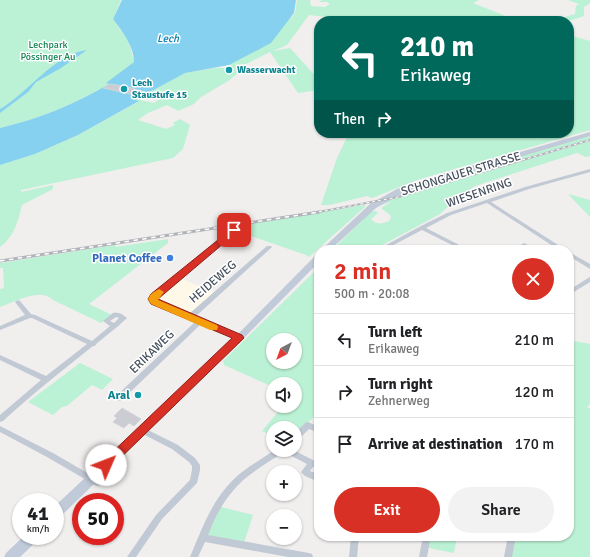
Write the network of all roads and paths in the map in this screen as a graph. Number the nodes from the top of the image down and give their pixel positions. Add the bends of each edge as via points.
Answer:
1 (590, 134) edge
2 (590, 170) edge
3 (487, 201) junction
4 (421, 228) junction
5 (234, 230) dead end
6 (330, 245) edge
7 (389, 245) edge
8 (456, 245) edge
9 (555, 245) edge
10 (269, 247) dead end
11 (574, 257) edge
12 (314, 266) edge
13 (590, 268) edge
14 (590, 279) edge
15 (574, 290) edge
16 (18, 302) dead end
17 (29, 316) junction
18 (189, 318) junction
19 (199, 322) junction
20 (115, 326) dead end
21 (0, 328) edge
22 (239, 338) junction
23 (93, 344) junction
24 (0, 357) edge
25 (47, 380) junction
26 (118, 398) dead end
27 (0, 419) edge
28 (314, 428) edge
29 (0, 429) edge
30 (142, 430) junction
31 (302, 432) edge
32 (271, 457) edge
33 (301, 457) edge
34 (314, 463) edge
35 (314, 465) edge
36 (314, 476) edge
37 (95, 481) junction
38 (64, 507) edge
39 (202, 538) junction
40 (355, 541) edge
41 (426, 541) edge
42 (511, 541) edge
43 (24, 545) edge
44 (11, 557) edge
45 (131, 557) edge
46 (194, 557) edge
47 (309, 557) edge
48 (353, 557) edge
49 (423, 557) edge
50 (508, 557) edge

1 - 6 main road, SCHONGAUER STRASSE via 400,191 373,206
2 - 3 street, WIESENRING
3 - 4 street, WIESENRING via 443,216
3 - 9 street
4 - 7 street, WIESENRING
4 - 8 street
5 - 18 street, ERIKAWEG via 154,296 155,302
10 - 18 street, HEIDEWEG
11 - 13 street
12 - 22 main road
14 - 15 street
16 - 17 street
17 - 21 street
17 - 23 street
18 - 19 street, ERIKAWEG
19 - 22 street, ERIKAWEG
19 - 26 street, ERIKAWEG
20 - 23 street
22 - 30 main road
23 - 25 street
24 - 25 street
25 - 27 street
28 - 31 street via 308,426
29 - 37 street
30 - 37 main road
30 - 45 street via 175,447 192,460 196,470 194,481 159,517
32 - 39 street via 235,482
33 - 34 street
35 - 36 street via 305,472
37 - 38 main road
39 - 46 street
39 - 47 street
40 - 48 street
41 - 49 street
42 - 50 street
43 - 44 main road

